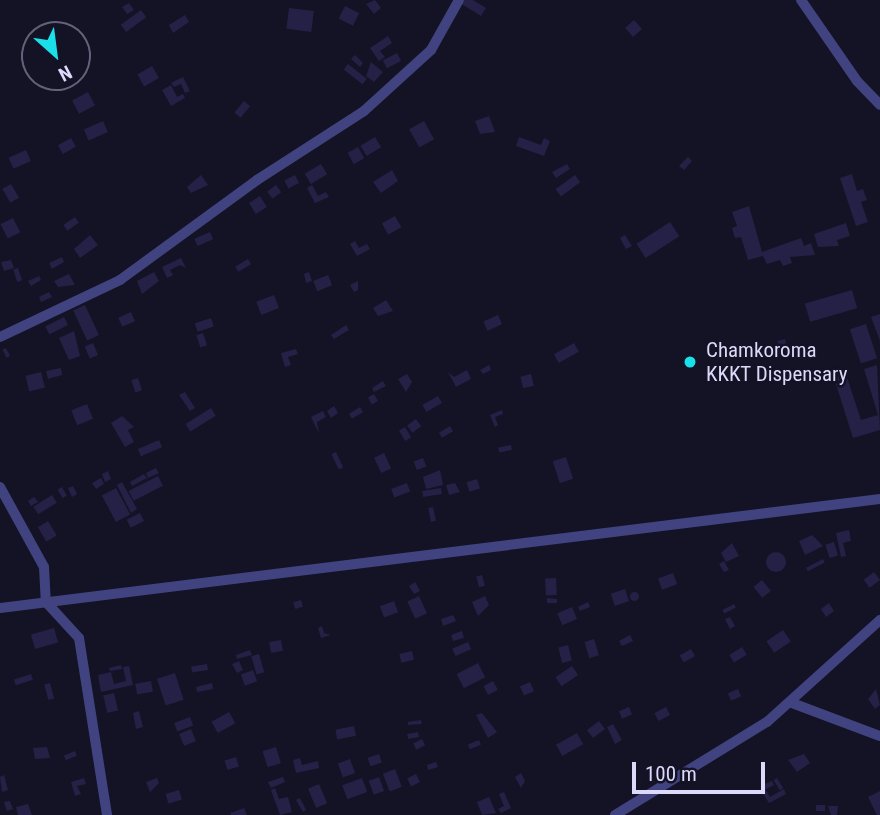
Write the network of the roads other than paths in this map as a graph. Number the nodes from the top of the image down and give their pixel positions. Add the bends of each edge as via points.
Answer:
1 (459, 0) edge
2 (801, 0) edge
3 (880, 105) edge
4 (0, 337) edge
5 (0, 487) edge
6 (880, 499) edge
7 (46, 602) junction
8 (0, 608) edge
9 (880, 620) edge
10 (792, 703) junction
11 (880, 736) edge
12 (107, 815) edge
13 (615, 815) edge

1 - 4 street via 431,50 365,111 257,180 120,280
2 - 3 street via 857,81
5 - 7 street via 44,567
6 - 7 street
7 - 8 street
7 - 12 street via 79,638
9 - 10 street
10 - 11 street
10 - 13 street

